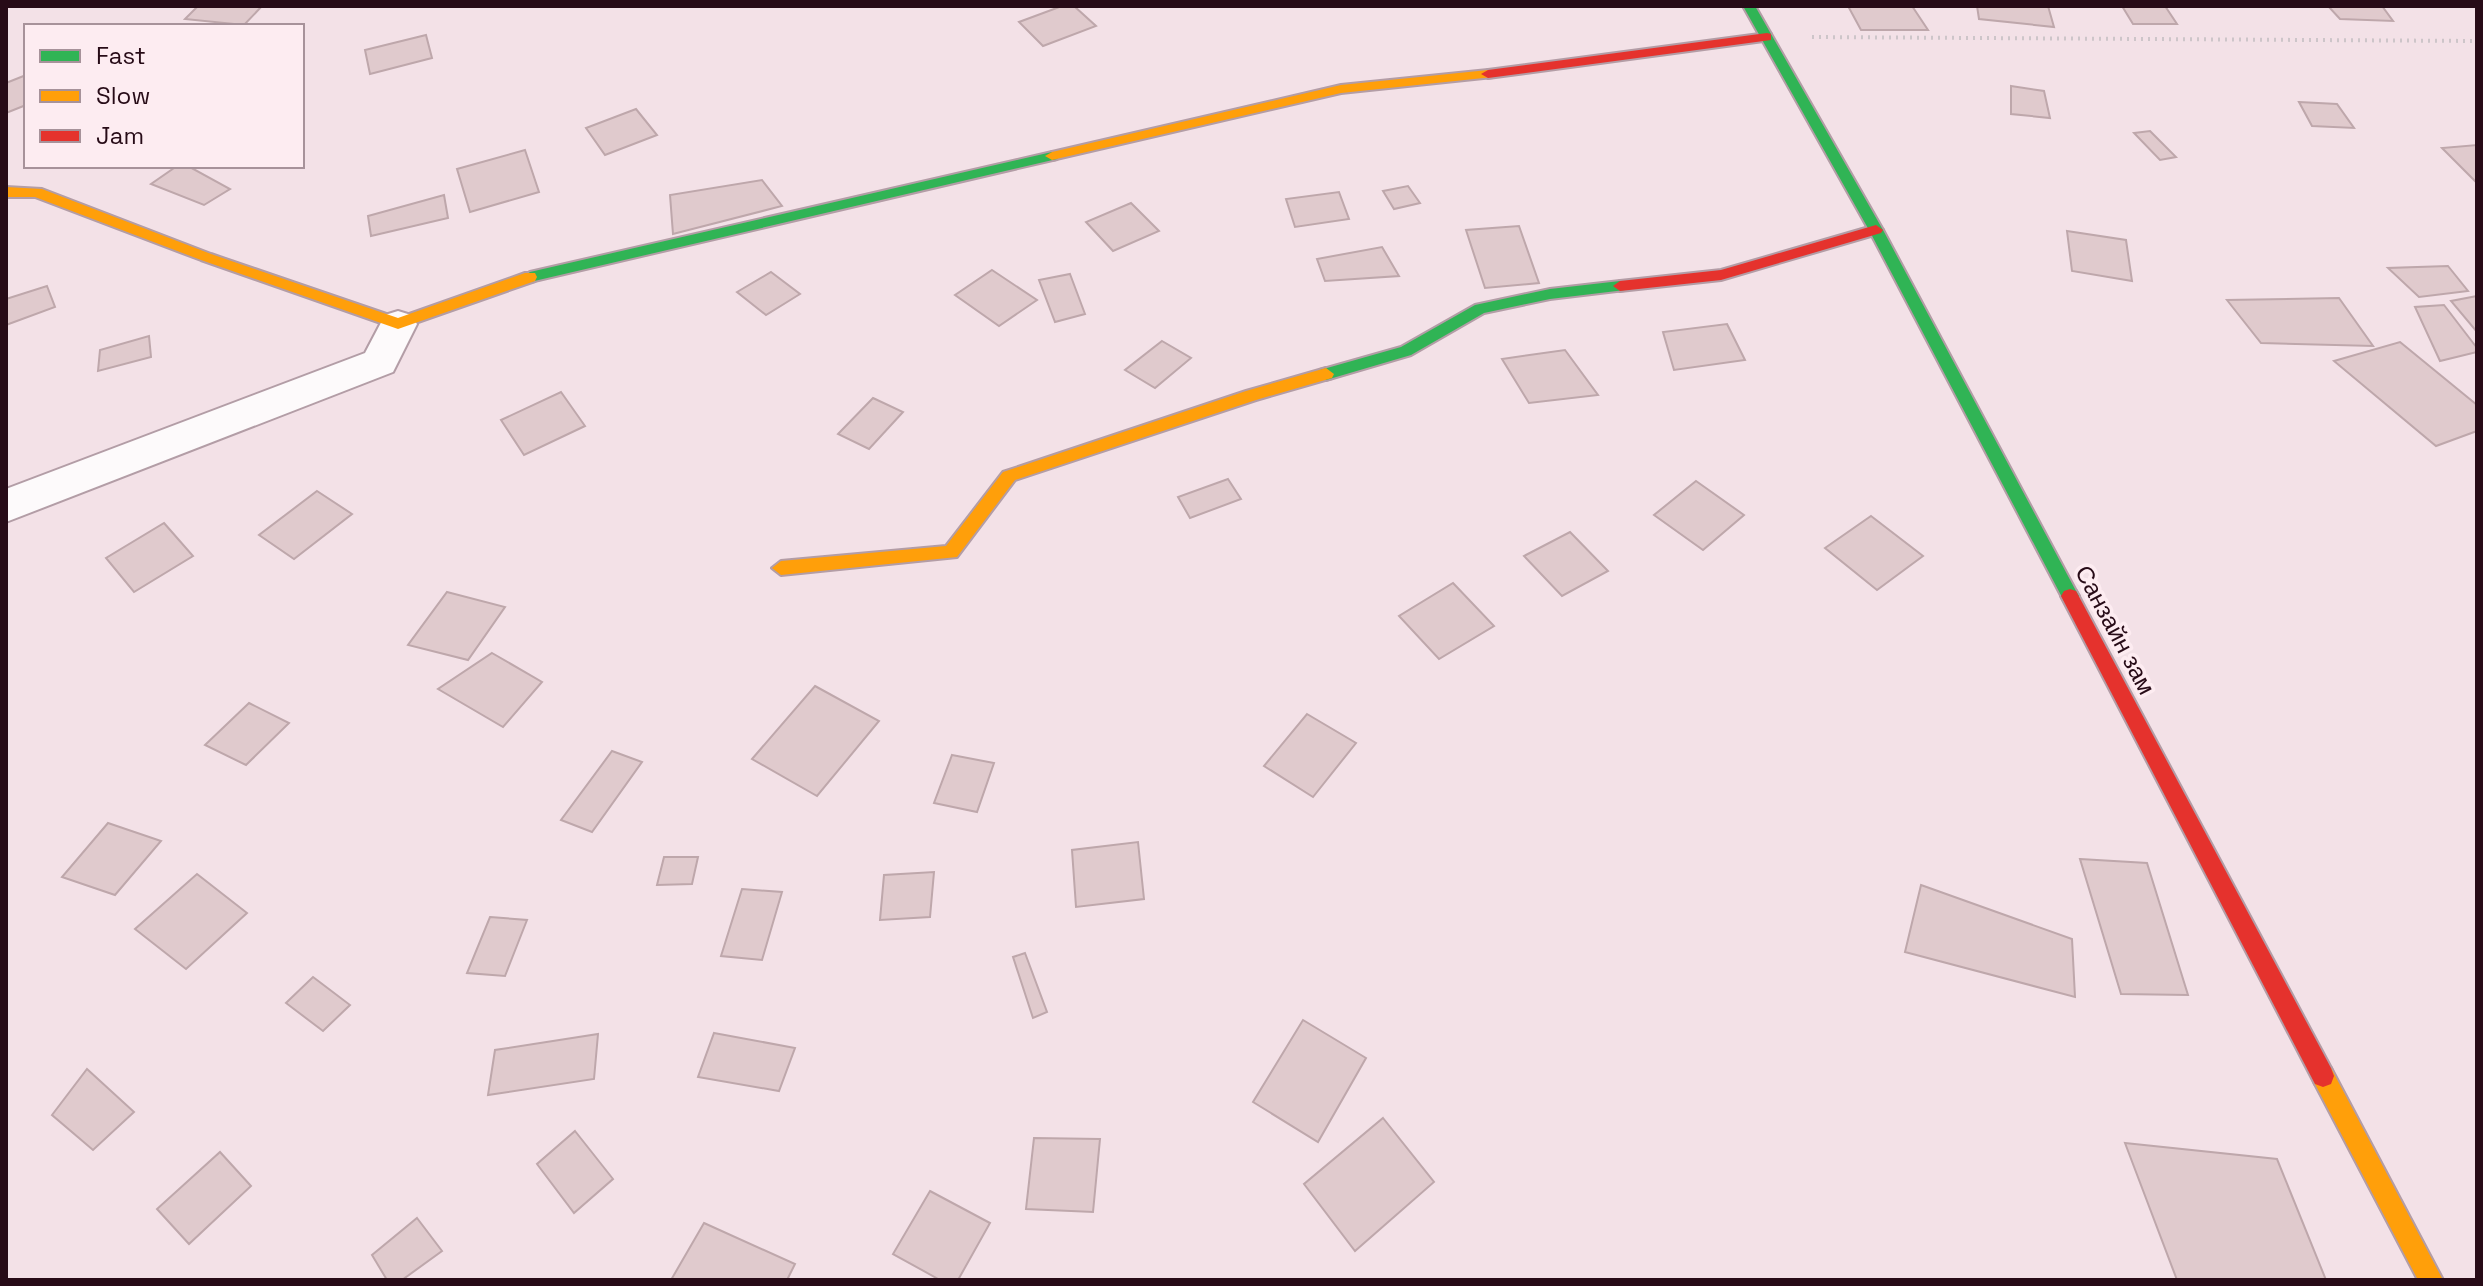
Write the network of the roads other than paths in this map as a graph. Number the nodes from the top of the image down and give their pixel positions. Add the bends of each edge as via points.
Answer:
1 (1749, 6) edge
2 (1767, 37) junction
3 (6, 192) edge
4 (1876, 230) junction
5 (398, 324) junction
6 (6, 506) edge
7 (781, 568) dead end
8 (2431, 1280) edge

1 - 2 street, Санзайн зам
2 - 4 street, Санзайн зам
2 - 5 street via 1524,71 1341,89 528,277
3 - 5 street via 37,192
4 - 7 street via 1721,275 1550,294 1480,309 1406,351 1252,395 1009,476 951,552
4 - 8 street, Санзайн зам
5 - 6 street via 380,362

